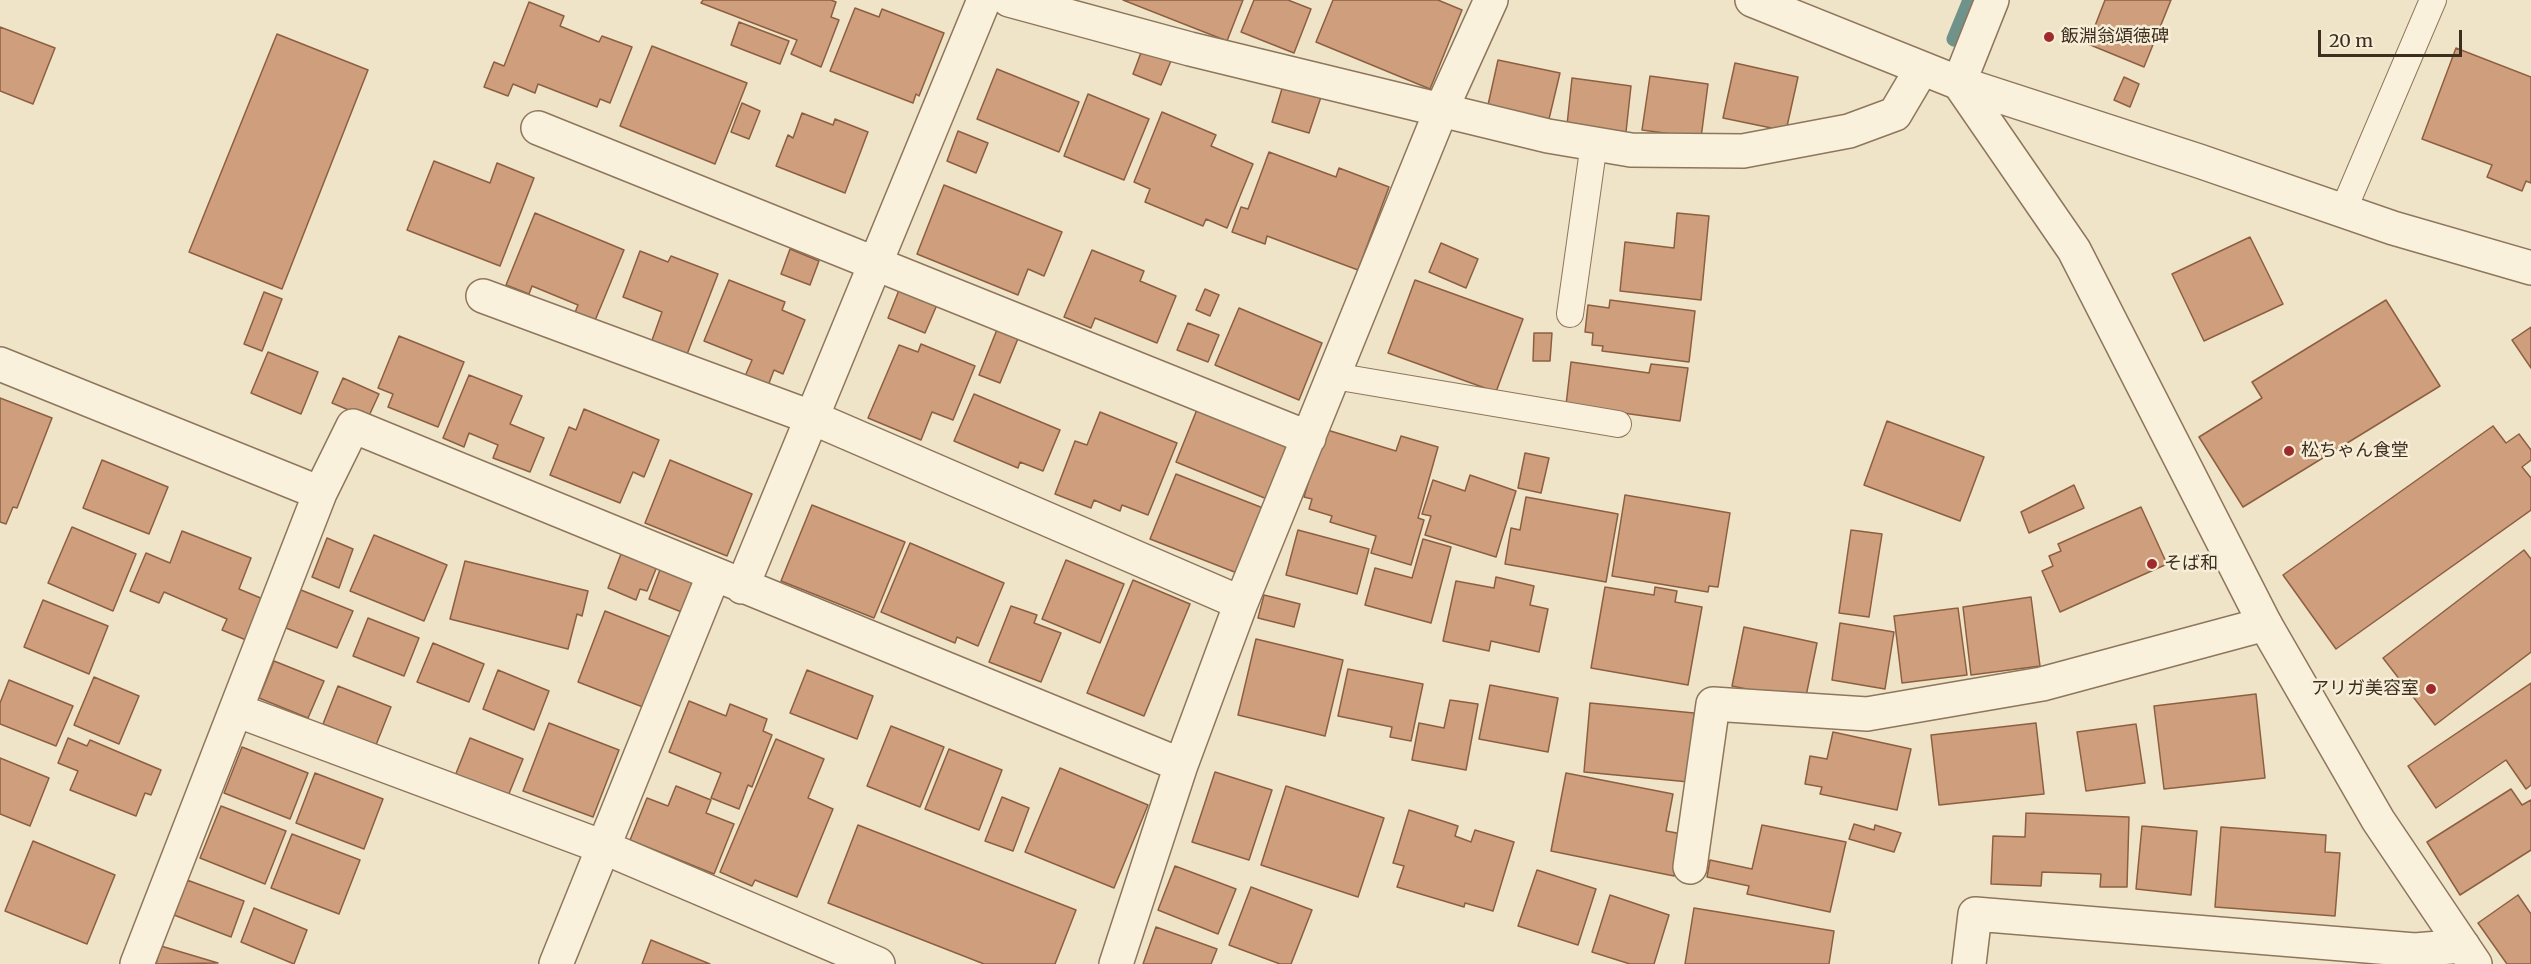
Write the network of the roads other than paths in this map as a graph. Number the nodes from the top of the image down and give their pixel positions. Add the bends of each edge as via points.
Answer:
1 (984, 0) edge
2 (1009, 0) edge
3 (1491, 0) edge
4 (1752, 0) edge
5 (1992, 0) edge
6 (2433, 0) edge
7 (1921, 70) junction
8 (1959, 83) junction
9 (1442, 108) junction
10 (538, 128) dead end
11 (1594, 143) junction
12 (2343, 211) junction
13 (875, 262) junction
14 (2531, 268) edge
15 (483, 296) dead end
16 (1570, 314) dead end
17 (0, 364) edge
18 (1334, 376) junction
19 (813, 418) junction
20 (1618, 424) dead end
21 (1309, 438) junction
22 (320, 493) junction
23 (728, 580) junction
24 (1241, 603) junction
25 (2265, 624) junction
26 (236, 710) junction
27 (1181, 765) junction
28 (603, 847) junction
29 (1690, 867) dead end
30 (2469, 955) edge
31 (137, 964) edge
32 (556, 964) edge
33 (878, 964) edge
34 (1116, 964) edge
35 (1970, 964) edge

1 - 13 street
2 - 9 street via 1190,50
3 - 9 street
4 - 7 street
5 - 8 street
6 - 12 lane
7 - 8 street
7 - 11 street via 1895,114 1849,131 1743,152 1632,150
8 - 12 street
8 - 25 street via 2074,250
9 - 11 street via 1548,136
9 - 18 street
10 - 13 street
11 - 16 lane
12 - 14 street
13 - 19 street
13 - 21 street
15 - 19 street
17 - 22 street
18 - 20 lane
18 - 21 street
19 - 23 street
19 - 24 street
21 - 24 street
22 - 23 street via 353,426
22 - 26 street
23 - 27 street
23 - 28 street
24 - 27 street
25 - 29 street via 2042,684 1867,714 1713,704
25 - 30 street via 2378,820
26 - 28 street
26 - 31 street
27 - 34 street
28 - 32 street
28 - 33 street
30 - 35 street via 1975,914

